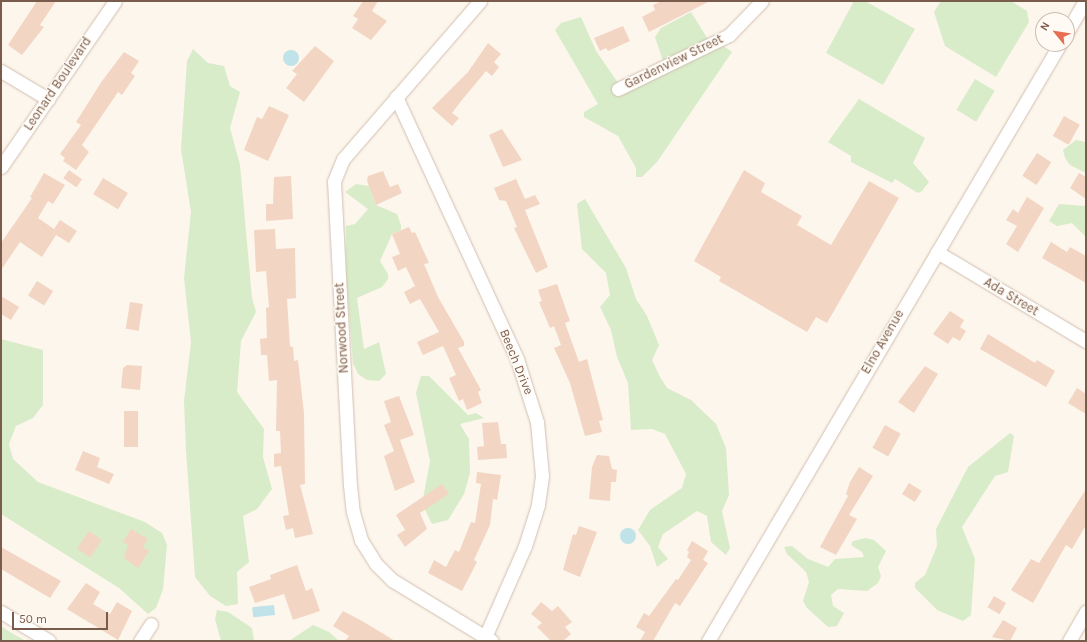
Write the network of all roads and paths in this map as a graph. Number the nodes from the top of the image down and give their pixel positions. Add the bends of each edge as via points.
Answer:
1 (115, 1) edge
2 (480, 1) edge
3 (762, 1) edge
4 (1085, 1) edge
5 (1075, 18) edge
6 (1055, 52) edge
7 (1, 71) edge
8 (618, 89) dead end
9 (396, 97) junction
10 (48, 99) junction
11 (1, 167) edge
12 (937, 252) junction
13 (1086, 341) edge
14 (1086, 611) edge
15 (1, 612) edge
16 (151, 624) dead end
17 (489, 639) edge
18 (49, 641) edge
19 (140, 641) edge
20 (708, 641) edge
21 (1068, 641) edge

1 - 10 street, Leonard Boulevard
2 - 9 street, Norwood Street
3 - 8 street, Gardenview Street via 729,36
4 - 5 street
6 - 12 street, Elno Avenue
7 - 10 street
9 - 17 street, Beech Drive via 517,359 537,422 542,476 538,505
9 - 17 street, Norwood Street via 342,159 334,181 353,512 361,540 376,564 392,580
10 - 11 street, Leonard Boulevard
12 - 13 street, Ada Street
12 - 20 street, Elno Avenue
14 - 21 street
15 - 18 street
16 - 19 street

